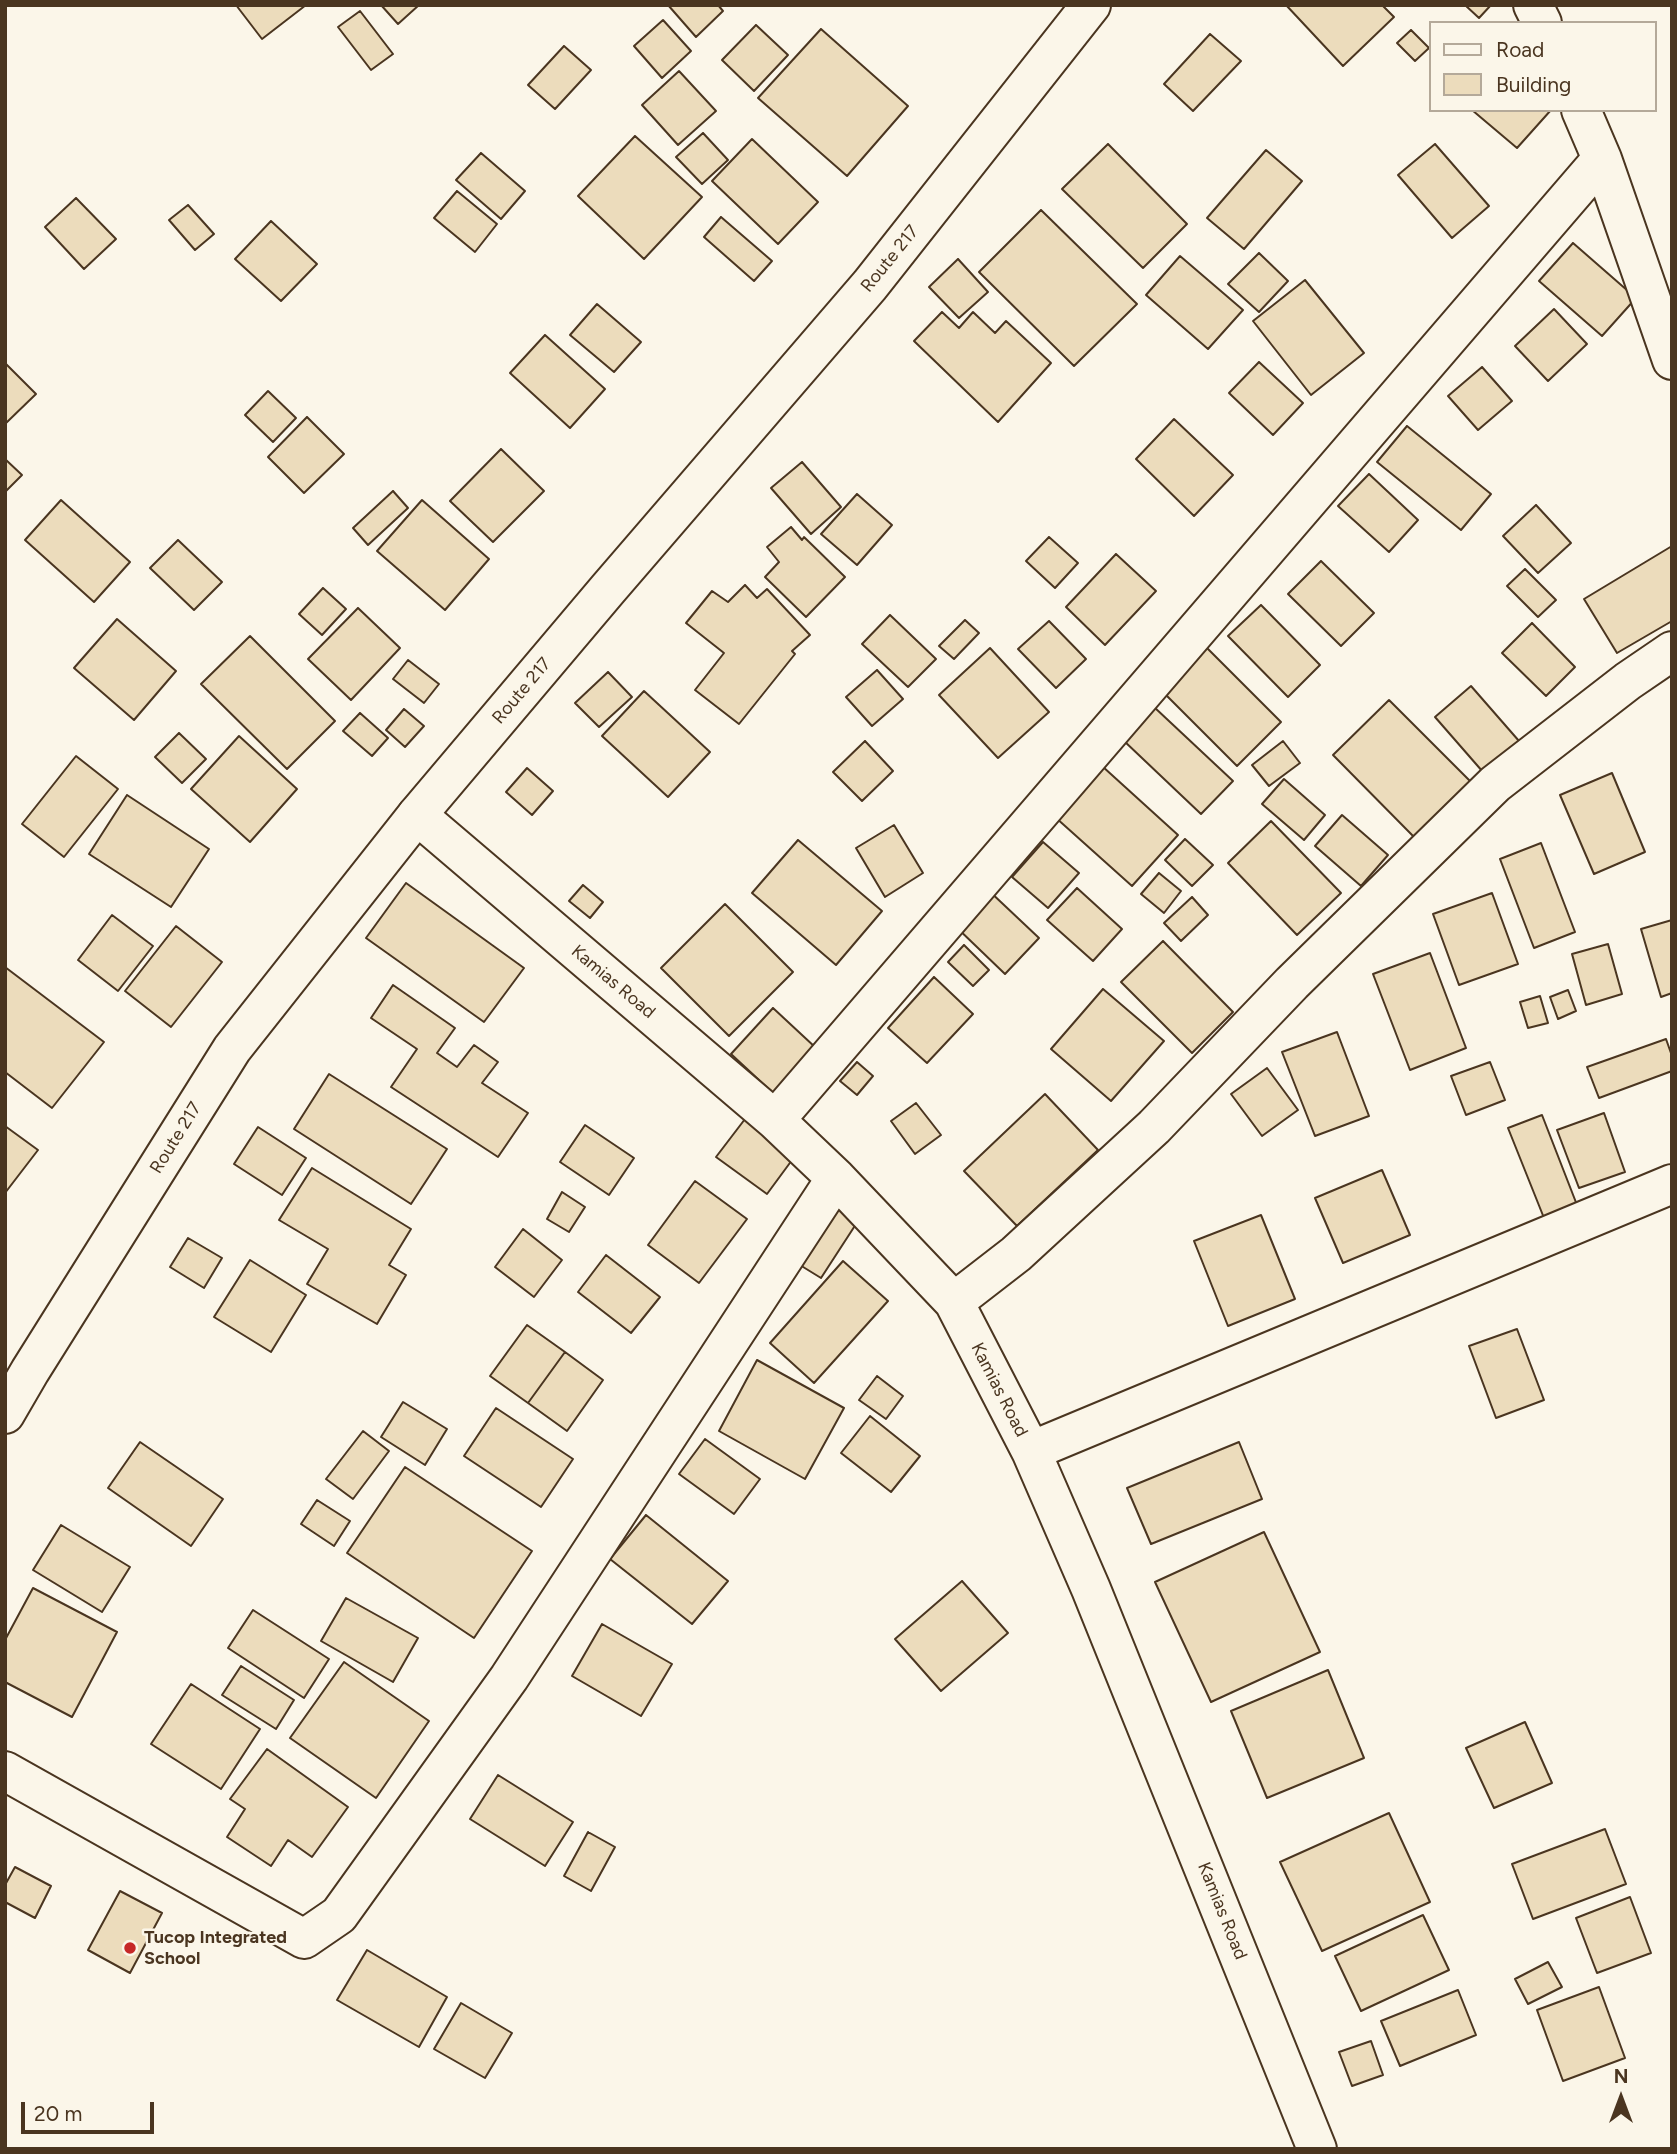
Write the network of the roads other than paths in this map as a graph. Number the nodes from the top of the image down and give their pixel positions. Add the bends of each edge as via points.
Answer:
1 (1091, 5) edge
2 (1533, 5) edge
3 (1541, 21) edge
4 (1582, 112) edge
5 (1602, 159) junction
6 (1672, 360) edge
7 (1672, 651) edge
8 (417, 815) junction
9 (775, 1120) junction
10 (836, 1178) junction
11 (1672, 1184) edge
12 (954, 1302) junction
13 (5, 1414) edge
14 (1031, 1451) junction
15 (5, 1771) edge
16 (1317, 2149) edge

1 - 8 street, Route 217 via 870,285
2 - 3 street
4 - 5 street
5 - 6 street
5 - 9 street
7 - 12 street via 1495,783 1154,1127 1016,1254
8 - 9 street, Kamias Road
8 - 13 street, Route 217 via 232,1049
9 - 10 street, Kamias Road
10 - 12 street, Kamias Road
10 - 15 street via 509,1678 339,1915 304,1939
11 - 14 street
12 - 14 street, Kamias Road
14 - 16 street, Kamias Road

